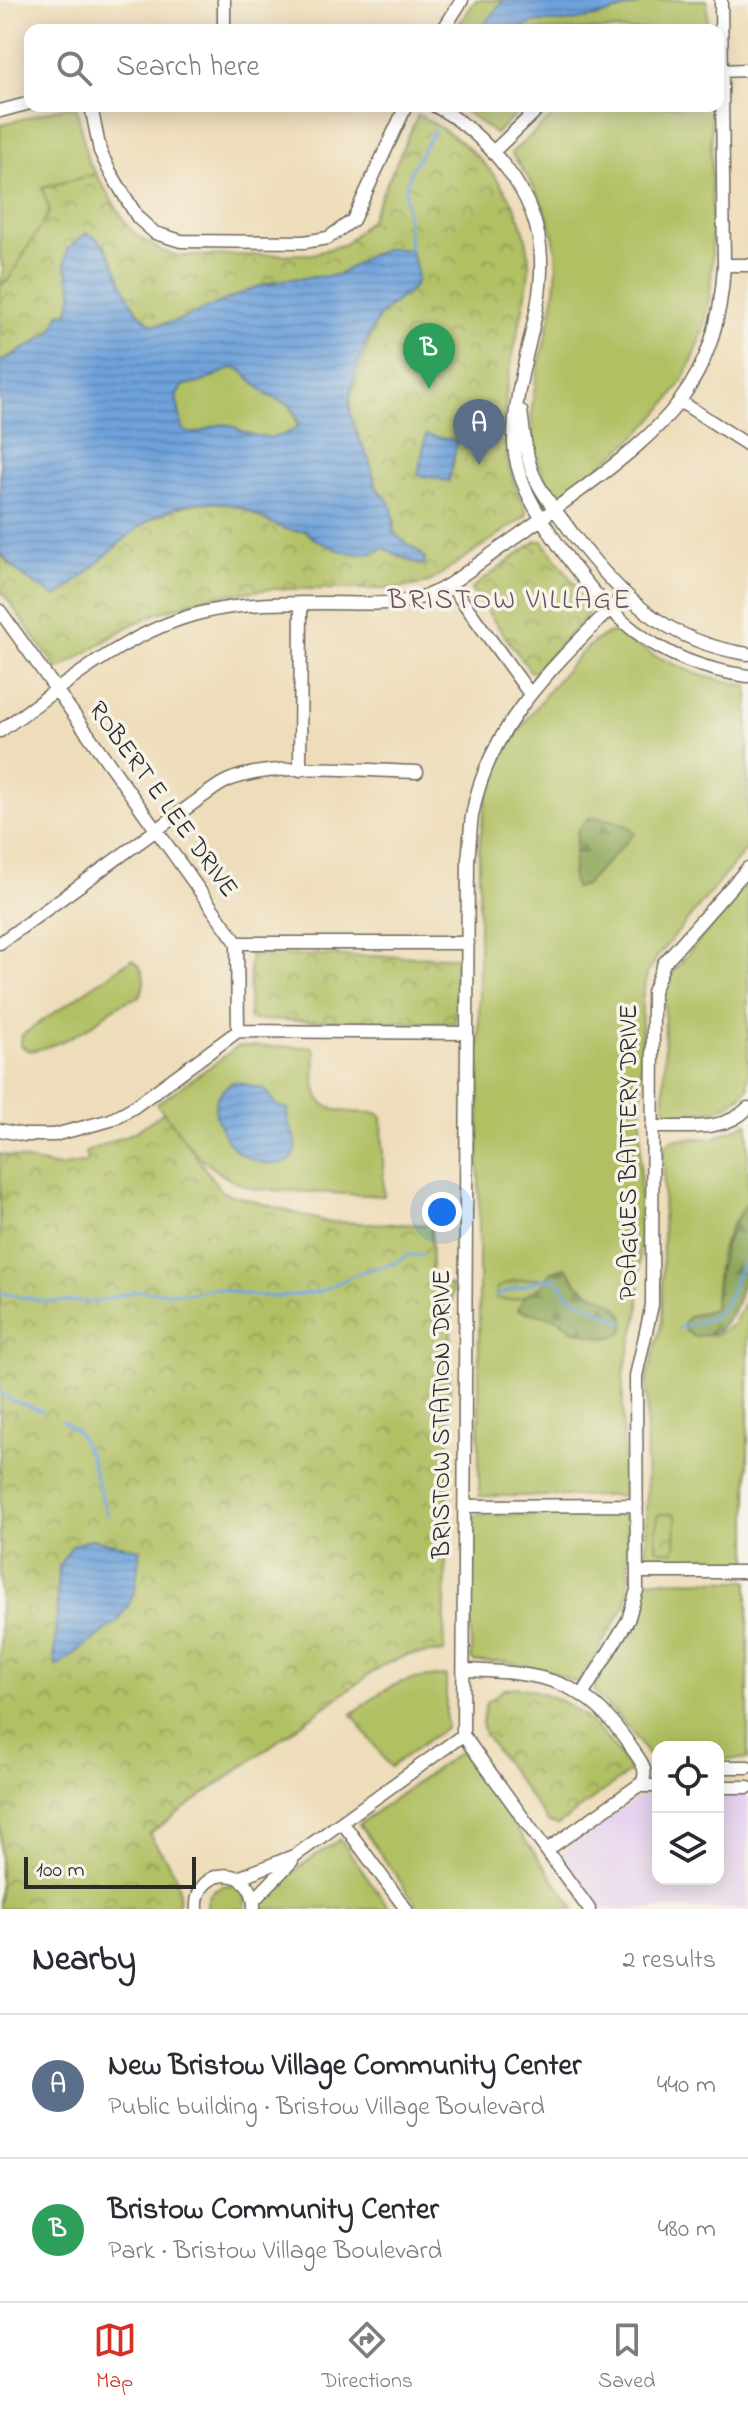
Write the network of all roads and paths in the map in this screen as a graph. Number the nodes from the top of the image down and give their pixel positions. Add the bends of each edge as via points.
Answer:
1 (224, 0) edge
2 (462, 0) edge
3 (721, 0) edge
4 (224, 24) edge
5 (447, 24) edge
6 (721, 24) edge
7 (748, 70) edge
8 (724, 71) edge
9 (24, 105) edge
10 (0, 111) edge
11 (92, 112) edge
12 (403, 112) edge
13 (445, 112) edge
14 (535, 112) edge
15 (721, 112) edge
16 (494, 151) junction
17 (724, 265) junction
18 (748, 265) edge
19 (519, 396) junction
20 (681, 402) junction
21 (748, 445) edge
22 (555, 509) junction
23 (541, 519) junction
24 (450, 584) junction
25 (624, 595) junction
26 (301, 603) junction
27 (0, 611) edge
28 (609, 611) junction
29 (748, 654) edge
30 (748, 676) edge
31 (57, 691) junction
32 (530, 694) junction
33 (0, 731) edge
34 (300, 770) junction
35 (417, 772) dead end
36 (157, 830) junction
37 (748, 868) edge
38 (0, 943) edge
39 (237, 943) junction
40 (468, 943) junction
41 (238, 1031) junction
42 (467, 1033) junction
43 (748, 1108) edge
44 (652, 1127) junction
45 (0, 1130) edge
46 (637, 1505) junction
47 (465, 1506) junction
48 (637, 1572) junction
49 (748, 1572) edge
50 (464, 1670) junction
51 (583, 1694) junction
52 (463, 1735) junction
53 (651, 1767) edge
54 (724, 1767) edge
55 (748, 1767) edge
56 (638, 1786) junction
57 (652, 1786) edge
58 (724, 1787) edge
59 (748, 1787) edge
60 (342, 1822) junction
61 (547, 1850) junction
62 (296, 1855) junction
63 (238, 1878) junction
64 (254, 1905) edge
65 (196, 1908) edge
66 (406, 1909) edge
67 (589, 1909) edge

1 - 4 street
2 - 5 street
3 - 6 street
7 - 8 street
9 - 10 street
11 - 12 street via 109,170 133,211 155,233 181,241 304,242 328,238 353,220
13 - 16 street
14 - 16 street
15 - 17 street
16 - 19 street via 524,194 540,237 540,290
17 - 18 street
17 - 20 street via 712,337
19 - 22 street via 529,461
19 - 23 street via 517,465
20 - 21 street
20 - 22 street via 641,444
22 - 23 street
22 - 25 street
23 - 24 street
23 - 28 street
24 - 26 street via 409,602
24 - 32 street
25 - 28 street, BRISTOW STATION DRIVE
25 - 29 street via 678,632
26 - 31 street via 237,606 167,623
26 - 34 street
27 - 31 street, ROBERT E LEE DRIVE
28 - 30 street via 668,653
28 - 32 street, BRISTOW STATION DRIVE
31 - 33 street
31 - 36 street, ROBERT E LEE DRIVE
32 - 40 street, BRISTOW STATION DRIVE via 493,751 472,817
34 - 35 street
34 - 36 street via 230,780
36 - 38 street
36 - 39 street, ROBERT E LEE DRIVE
37 - 44 street, POAGUES BATTERY DRIVE via 664,963 655,981
39 - 40 street
39 - 41 street
40 - 42 street, BRISTOW STATION DRIVE
41 - 42 street
41 - 45 street via 111,1120 54,1135
42 - 47 street, BRISTOW STATION DRIVE
43 - 44 street via 719,1125
44 - 46 street, POAGUES BATTERY DRIVE via 652,1305 636,1376
46 - 47 street
46 - 48 street, POAGUES BATTERY DRIVE
47 - 50 street, BRISTOW STATION DRIVE
48 - 49 street
48 - 51 street, POAGUES BATTERY DRIVE via 633,1607
50 - 51 street via 534,1675
50 - 52 street, BRISTOW STATION DRIVE
51 - 53 street
52 - 60 street
52 - 61 street
53 - 56 street
54 - 55 street
56 - 57 street
56 - 61 street
58 - 59 street
60 - 62 street
60 - 66 street
61 - 67 street
62 - 63 street
62 - 64 street
63 - 64 street
63 - 65 street via 210,1879 198,1894

